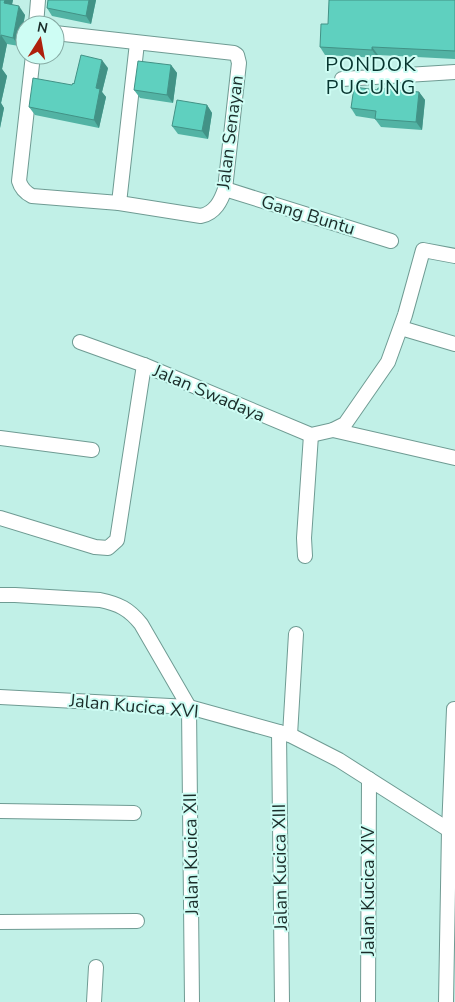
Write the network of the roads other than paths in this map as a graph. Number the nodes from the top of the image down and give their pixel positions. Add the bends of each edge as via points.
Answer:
1 (38, 0) edge
2 (37, 15) edge
3 (65, 34) edge
4 (137, 43) junction
5 (32, 65) edge
6 (455, 72) edge
7 (342, 79) dead end
8 (225, 189) junction
9 (119, 203) junction
10 (392, 241) dead end
11 (455, 256) edge
12 (401, 328) junction
13 (80, 342) dead end
14 (455, 344) edge
15 (144, 365) junction
16 (333, 430) junction
17 (311, 436) junction
18 (0, 438) edge
19 (92, 450) dead end
20 (455, 458) edge
21 (0, 518) edge
22 (305, 556) dead end
23 (0, 595) edge
24 (296, 634) dead end
25 (0, 697) edge
26 (189, 707) junction
27 (454, 709) dead end
28 (284, 733) junction
29 (369, 779) junction
30 (0, 811) edge
31 (134, 813) dead end
32 (449, 830) junction
33 (0, 922) edge
34 (137, 922) dead end
35 (96, 967) dead end
36 (94, 1002) edge
37 (192, 1002) edge
38 (282, 1002) edge
39 (368, 1002) edge
40 (446, 1002) edge

1 - 2 street
3 - 4 street, Jalan Senayan
4 - 8 street, Jalan Senayan via 237,55 239,63
4 - 9 street
5 - 9 street, Jalan Senayan via 19,181 21,187 32,196
6 - 7 street
8 - 9 street, Jalan Senayan via 214,210 201,216
8 - 10 street, Gang Buntu
11 - 12 street via 423,250
12 - 14 street
12 - 16 street via 388,362 344,424
13 - 15 street
15 - 17 street, Jalan Swadaya
15 - 21 street, Jalan Swadaya via 117,540 108,548 95,547
16 - 17 street
16 - 20 street
17 - 22 street
18 - 19 street
23 - 26 street via 100,600 123,607 141,624
24 - 28 street, Jalan Kucica XIII
25 - 26 street, Jalan Kucica XVI
26 - 28 street, Jalan Kucica XVI
26 - 37 street, Jalan Kucica XII
27 - 32 street
28 - 29 street, Jalan Kucica XVI
28 - 38 street, Jalan Kucica XIII
29 - 32 street, Jalan Kucica XVI
29 - 39 street, Jalan Kucica XIV
30 - 31 street
32 - 40 street
33 - 34 street
35 - 36 street

